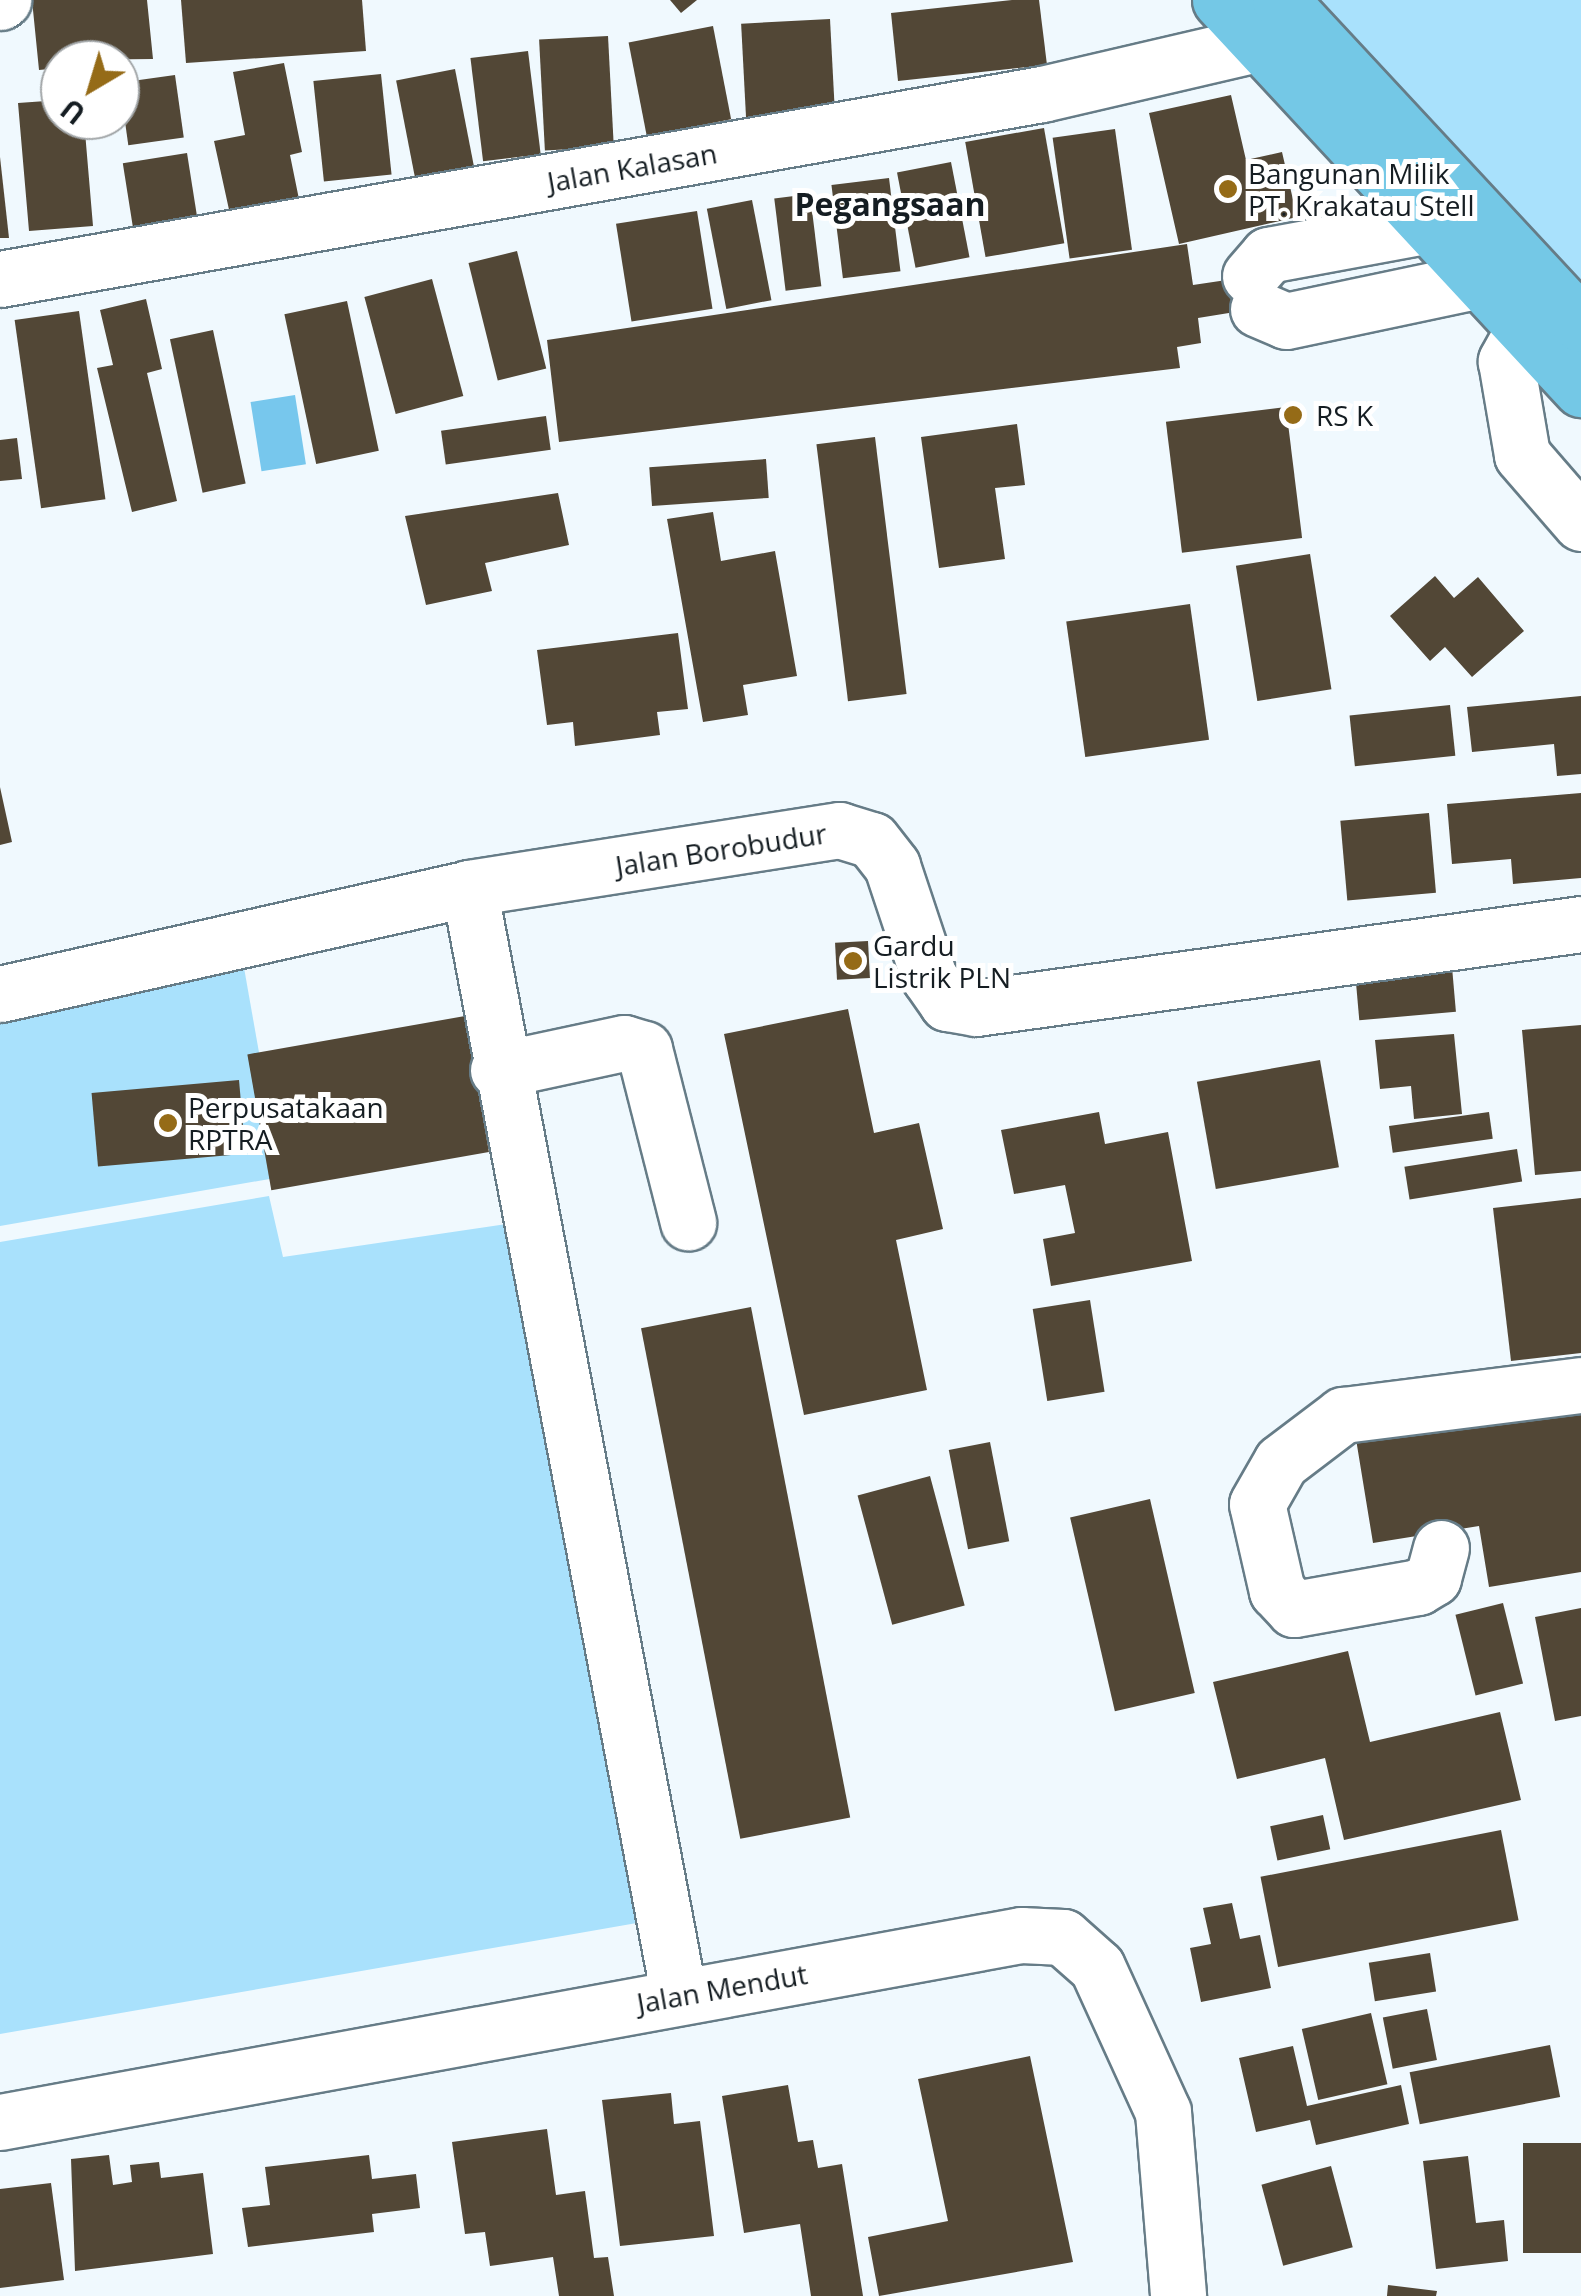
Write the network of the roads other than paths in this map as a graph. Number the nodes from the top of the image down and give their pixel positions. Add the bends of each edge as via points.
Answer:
1 (1220, 0) edge
2 (1271, 22) edge
3 (1430, 225) junction
4 (0, 279) edge
5 (1480, 280) junction
6 (1581, 324) edge
7 (1524, 328) junction
8 (1581, 389) edge
9 (1581, 523) edge
10 (469, 888) junction
11 (1581, 924) edge
12 (0, 994) edge
13 (498, 1070) junction
14 (688, 1222) dead end
15 (1581, 1385) edge
16 (1441, 1548) dead end
17 (679, 1996) junction
18 (0, 2122) edge
19 (1178, 2296) edge

1 - 2 main road
2 - 3 main road
2 - 4 street, Jalan Kalasan via 1042,94
2 - 6 main road
3 - 5 main road
3 - 5 street via 1268,255 1254,293 1286,322
5 - 7 main road
7 - 8 main road
7 - 9 street via 1506,361 1522,456
10 - 11 street, Jalan Borobudur via 838,830 872,840 892,866 929,978 947,1003 976,1008
10 - 12 street, Jalan Borobudur
10 - 13 street
13 - 14 street via 624,1043 644,1050
13 - 17 street
15 - 16 street via 1343,1415 1281,1462 1257,1504 1277,1591 1294,1610 1418,1587 1432,1578
17 - 18 street, Jalan Mendut
17 - 19 street, Jalan Mendut via 1020,1936 1063,1937 1098,1967 1163,2112

